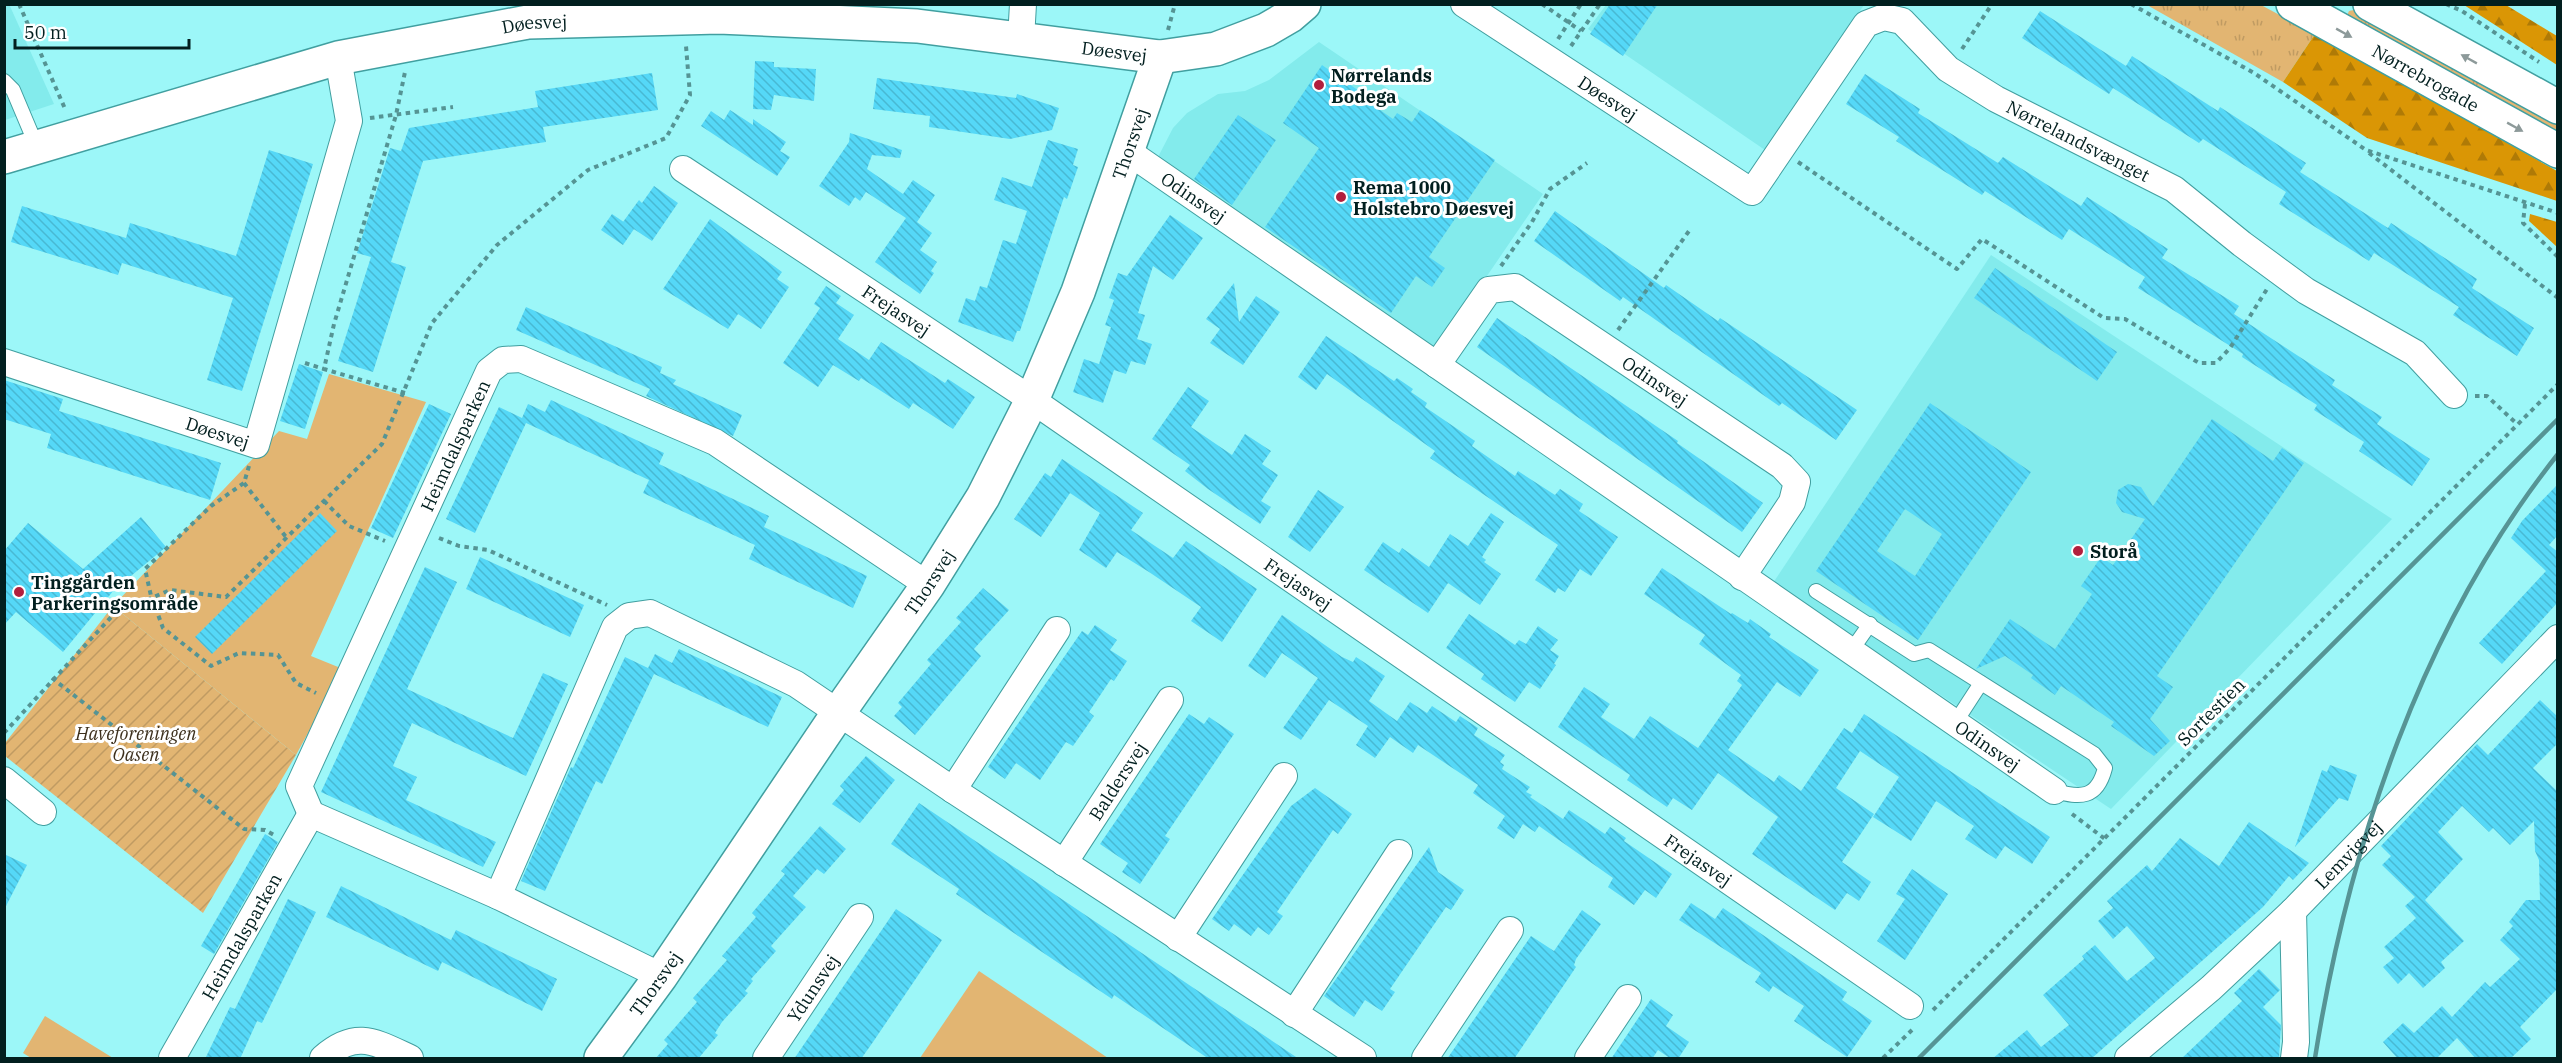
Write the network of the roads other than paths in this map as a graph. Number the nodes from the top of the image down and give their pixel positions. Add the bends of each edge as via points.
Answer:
1 (1023, 4) edge
2 (1304, 4) edge
3 (1464, 4) edge
4 (2370, 4) edge
5 (2307, 8) edge
6 (720, 11) edge
7 (1021, 39) junction
8 (1160, 57) junction
9 (338, 58) junction
10 (7, 88) edge
11 (2558, 107) edge
12 (36, 147) junction
13 (1127, 151) junction
14 (2558, 151) edge
15 (4, 158) edge
16 (683, 169) dead end
17 (1752, 192) joint
18 (4, 362) edge
19 (1437, 365) junction
20 (2454, 395) road end
21 (1032, 400) junction
22 (1742, 577) junction
23 (928, 585) junction
24 (1816, 591) dead end
25 (1870, 624) junction
26 (1058, 630) dead end
27 (2558, 638) edge
28 (1851, 651) junction
29 (1982, 683) junction
30 (1170, 700) dead end
31 (839, 712) junction
32 (1955, 723) junction
33 (1284, 776) dead end
34 (4, 780) edge
35 (953, 790) junction
36 (2054, 791) joint
37 (43, 812) dead end
38 (310, 814) junction
39 (1399, 854) dead end
40 (1064, 862) junction
41 (498, 896) junction
42 (2293, 911) junction
43 (860, 917) dead end
44 (1509, 930) dead end
45 (1178, 938) junction
46 (661, 976) junction
47 (1628, 998) dead end
48 (1294, 1014) junction
49 (1917, 1016) road end
50 (610, 1055) edge
51 (172, 1059) edge
52 (323, 1059) edge
53 (410, 1059) edge
54 (766, 1059) edge
55 (1363, 1059) edge
56 (1425, 1059) edge
57 (1588, 1059) edge
58 (2128, 1059) edge
59 (2294, 1059) edge

1 - 7 street
2 - 8 street, Døesvej via 1266,30 1216,49
3 - 17 street, Døesvej
11 -> 4 street, Nørrebrogade
5 -> 14 street, Nørrebrogade
6 - 7 street, Døesvej via 917,26
6 - 9 street, Døesvej via 683,17 528,22
7 - 8 street, Døesvej
8 - 13 street, Thorsvej
9 - 12 street, Døesvej
9 - 18 street, Døesvej via 349,121 256,445
10 - 12 lane
12 - 15 street, Døesvej
13 - 19 street, Odinsvej
13 - 21 street, Thorsvej via 1078,292
16 - 21 street, Frejasvej
17 - 20 street, Nørrelandsvænget via 1866,24 1884,17 1902,21 1948,69 1996,99 2174,189 2306,291 2415,353
19 - 22 street, Odinsvej
19 - 22 street, Odinsvej via 1489,290 1515,287 1782,466 1797,482 1792,502
21 - 23 street, Thorsvej via 983,497
21 - 49 street, Frejasvej
22 - 28 street, Odinsvej
23 - 31 street, Thorsvej
23 - 38 street, Heimdalsparken via 715,442 521,359 503,360 489,372 298,786
24 - 25 lane
25 - 28 lane
25 - 29 lane via 1914,654 1929,650
26 - 35 street
27 - 42 street, Lemvigvej
28 - 32 street, Odinsvej
29 - 32 lane
29 - 36 lane via 2094,754 2105,768 2102,779 2088,794 2078,797
30 - 40 street, Baldersvej
31 - 35 street
31 - 41 street via 796,684 650,613 629,616 615,627
31 - 46 street, Thorsvej
32 - 36 street, Odinsvej
33 - 45 street
34 - 37 street
35 - 40 street
38 - 41 street
38 - 51 street, Heimdalsparken
39 - 48 street
40 - 45 street
41 - 46 street
42 - 58 street, Lemvigvej
42 - 59 street
43 - 54 street, Ydunsvej
44 - 56 street
45 - 48 street
46 - 50 street, Thorsvej
47 - 57 street
48 - 55 street
52 - 53 street via 337,1046 355,1040 372,1041

